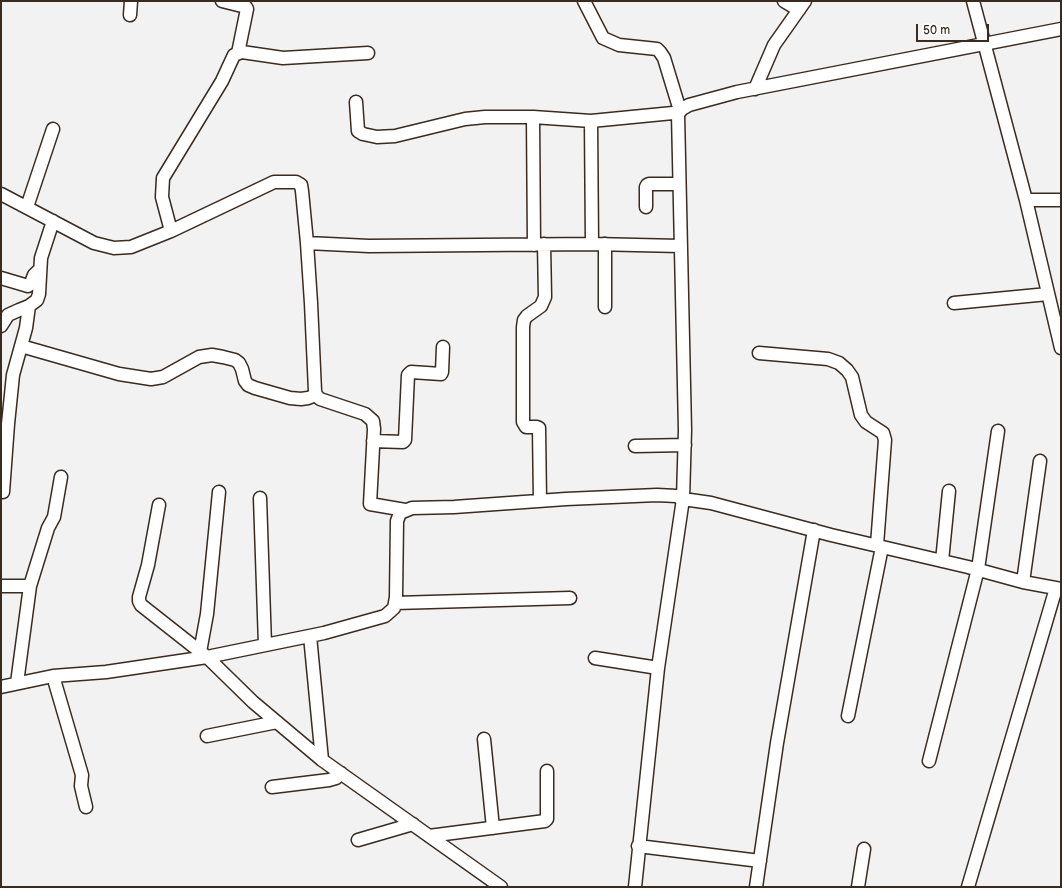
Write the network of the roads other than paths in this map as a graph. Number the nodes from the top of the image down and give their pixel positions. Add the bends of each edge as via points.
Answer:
1 (131, 1) edge
2 (222, 1) edge
3 (584, 1) edge
4 (784, 1) edge
5 (973, 1) edge
6 (802, 6) edge
7 (130, 15) dead end
8 (1061, 29) edge
9 (985, 44) junction
10 (238, 53) junction
11 (368, 53) dead end
12 (755, 89) junction
13 (356, 102) dead end
14 (680, 112) junction
15 (533, 117) junction
16 (591, 121) junction
17 (53, 129) dead end
18 (679, 184) junction
19 (1, 194) edge
20 (1026, 200) junction
21 (1061, 200) edge
22 (27, 207) junction
23 (646, 207) dead end
24 (53, 221) junction
25 (171, 230) junction
26 (307, 243) junction
27 (539, 244) junction
28 (592, 244) junction
29 (605, 244) junction
30 (680, 246) junction
31 (39, 271) junction
32 (1, 278) edge
33 (1048, 294) junction
34 (954, 303) dead end
35 (29, 306) junction
36 (606, 307) dead end
37 (1, 326) edge
38 (20, 346) junction
39 (443, 348) dead end
40 (1061, 348) edge
41 (759, 353) dead end
42 (316, 395) junction
43 (998, 431) dead end
44 (373, 441) junction
45 (685, 445) junction
46 (635, 446) dead end
47 (1040, 461) dead end
48 (61, 477) dead end
49 (949, 491) dead end
50 (3, 492) dead end
51 (220, 492) dead end
52 (260, 498) dead end
53 (683, 499) junction
54 (540, 501) junction
55 (158, 505) dead end
56 (405, 510) junction
57 (814, 530) junction
58 (879, 546) junction
59 (942, 561) junction
60 (978, 569) junction
61 (1023, 582) junction
62 (1, 586) edge
63 (30, 586) junction
64 (1059, 588) edge
65 (570, 598) dead end
66 (395, 603) junction
67 (310, 636) junction
68 (265, 645) junction
69 (204, 655) junction
70 (595, 658) dead end
71 (658, 668) junction
72 (52, 676) junction
73 (17, 683) junction
74 (1, 687) edge
75 (848, 716) dead end
76 (277, 722) junction
77 (207, 736) dead end
78 (484, 739) dead end
79 (322, 760) junction
80 (929, 761) dead end
81 (546, 771) dead end
82 (341, 773) junction
83 (272, 786) dead end
84 (86, 807) dead end
85 (413, 824) junction
86 (493, 828) junction
87 (430, 836) junction
88 (358, 840) dead end
89 (638, 846) junction
90 (864, 850) dead end
91 (760, 861) junction
92 (501, 887) edge
93 (635, 887) edge
94 (756, 887) edge
95 (858, 887) edge
96 (968, 887) edge

1 - 7 street
2 - 10 street via 247,9
3 - 14 street via 603,38 619,45 657,49 660,52
4 - 6 street
5 - 9 street
6 - 12 street via 774,46
8 - 9 street
9 - 12 street
9 - 20 street
10 - 11 street via 283,58
10 - 25 street via 234,55 222,81 163,178 162,197
12 - 14 street via 689,105
13 - 15 street via 358,131 377,138 465,119
14 - 16 street
14 - 18 street
15 - 16 street
15 - 27 street
16 - 28 street
17 - 22 street
18 - 23 street via 647,185
18 - 30 street
19 - 22 street
20 - 21 street
20 - 33 street
22 - 24 street
24 - 25 street via 94,243 114,248 131,247
24 - 31 street via 40,258
25 - 26 street via 274,182 296,182 301,185
26 - 27 street via 369,246
26 - 42 street
27 - 28 street
27 - 54 street via 544,297 541,306 524,320 523,422 526,427 539,428
28 - 29 street
29 - 30 street
29 - 36 street
30 - 45 street
31 - 32 street via 28,286
31 - 35 street via 39,294 34,304
33 - 34 street
33 - 40 street
35 - 37 street via 8,316
35 - 38 street
38 - 42 street via 119,374 151,379 163,377 199,357 212,355 239,363 245,381 255,388 290,398 301,399
38 - 50 street via 13,375
39 - 44 street via 441,374 411,372 408,375 405,440
41 - 58 street via 828,359 839,363 852,377 861,415 866,422 884,433 886,440
42 - 44 street via 320,399 365,414 373,421
43 - 60 street
44 - 56 street via 370,504
45 - 46 street
45 - 53 street
47 - 61 street
48 - 63 street via 54,517 48,528
49 - 59 street
51 - 69 street
52 - 68 street
53 - 54 street via 657,495
53 - 57 street via 712,503
53 - 71 street
54 - 56 street
55 - 69 street via 139,601 144,608
56 - 66 street via 400,513 397,521
57 - 58 street
57 - 91 street via 777,743
58 - 59 street
58 - 75 street
59 - 60 street
60 - 61 street
60 - 80 street
61 - 64 street
62 - 63 street
63 - 73 street
64 - 96 street
65 - 66 street
66 - 67 street via 394,608 385,616
67 - 68 street
67 - 79 street
68 - 69 street
69 - 72 street via 106,672
69 - 76 street
70 - 71 street
71 - 89 street
72 - 73 street
72 - 84 street via 82,775 81,786
73 - 74 street
76 - 77 street
76 - 79 street
78 - 86 street
79 - 82 street
81 - 86 street via 546,820
82 - 83 street via 329,780
82 - 85 street
85 - 87 street
85 - 88 street
86 - 87 street
87 - 92 street
89 - 91 street
89 - 93 street
90 - 95 street
91 - 94 street

